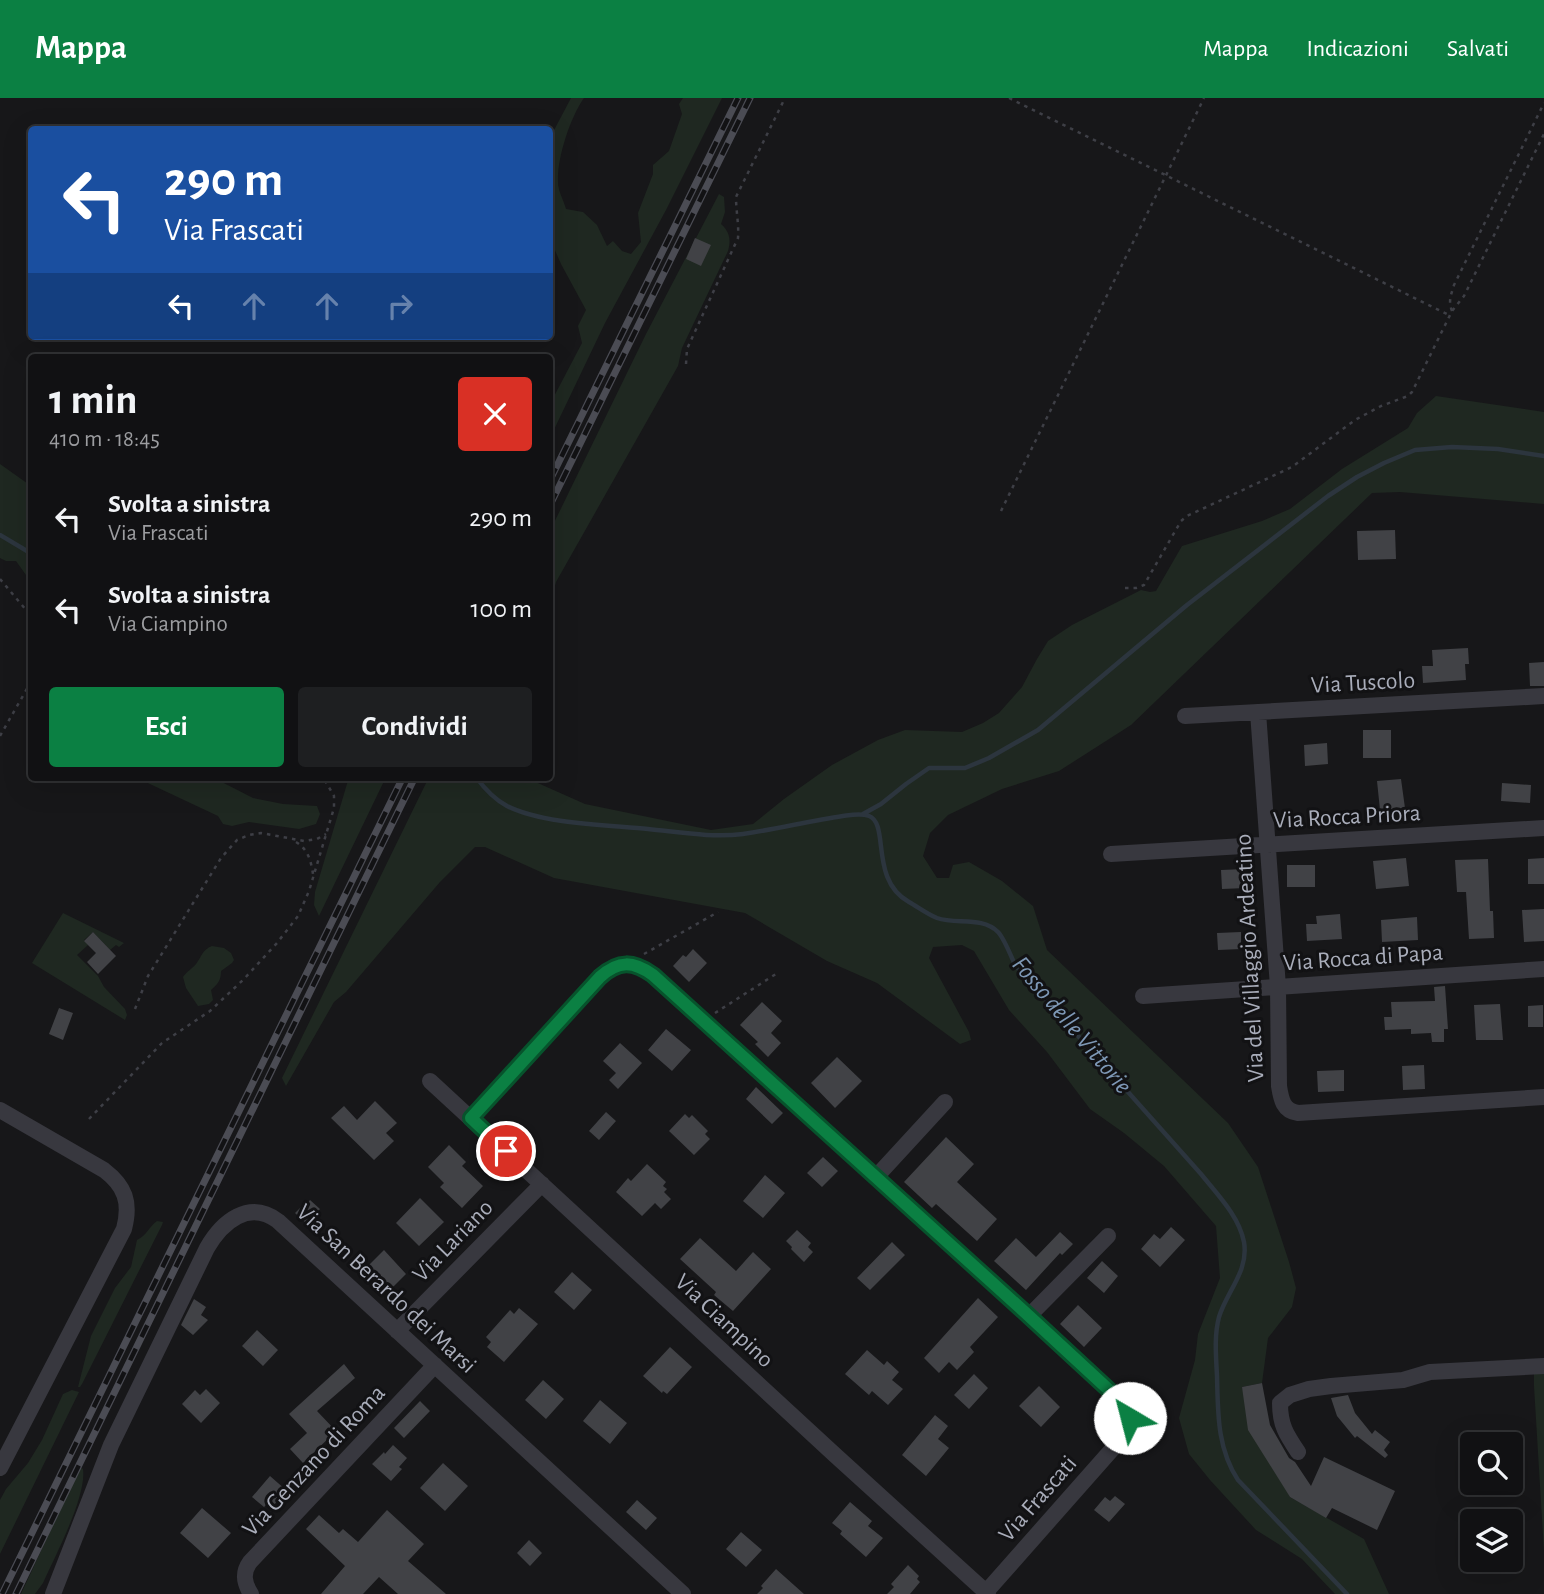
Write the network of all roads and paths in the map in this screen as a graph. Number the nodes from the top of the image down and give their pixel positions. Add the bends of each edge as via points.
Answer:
1 (785, 98) edge
2 (1010, 98) edge
3 (1204, 98) edge
4 (1544, 103) edge
5 (1544, 134) edge
6 (1166, 175) junction
7 (1451, 313) junction
8 (686, 364) dead end
9 (1001, 511) dead end
10 (0, 579) edge
11 (1125, 588) dead end
12 (28, 612) edge
13 (28, 687) edge
14 (1544, 696) edge
15 (1258, 712) junction
16 (1185, 716) dead end
17 (0, 736) edge
18 (325, 781) edge
19 (1544, 828) edge
20 (327, 834) junction
21 (293, 840) junction
22 (1268, 845) junction
23 (1111, 854) dead end
24 (313, 877) junction
25 (718, 912) dead end
26 (625, 964) junction
27 (1544, 969) edge
28 (779, 972) dead end
29 (1278, 987) junction
30 (1143, 996) dead end
31 (135, 1009) dead end
32 (704, 1020) junction
33 (430, 1081) dead end
34 (1544, 1097) edge
35 (945, 1102) dead end
36 (0, 1110) edge
37 (471, 1118) junction
38 (89, 1119) dead end
39 (876, 1177) junction
40 (542, 1184) junction
41 (1108, 1236) dead end
42 (1029, 1316) junction
43 (397, 1331) junction
44 (435, 1366) junction
45 (1544, 1366) edge
46 (1298, 1452) dead end
47 (0, 1468) edge
48 (987, 1593) edge
49 (53, 1594) edge
50 (251, 1594) edge
51 (683, 1594) edge

1 - 8 path via 736,197 738,238 690,340
2 - 6 path
3 - 6 path
4 - 7 path via 1454,285
5 - 7 path via 1464,296
6 - 7 path
6 - 9 path
7 - 11 path via 1408,396 1354,420 1292,467 1187,516 1144,585
10 - 12 path
13 - 17 path
14 - 15 street, Via Tuscolo
15 - 16 street, Via Tuscolo
15 - 22 street, Via del Villaggio Ardeatino
18 - 20 path via 334,796
19 - 22 street, Via Rocca Priora
20 - 21 path
20 - 24 path
21 - 24 path via 308,854
21 - 31 path via 261,833 229,846 148,976
22 - 23 street, Via Rocca Priora
22 - 29 street, Via del Villaggio Ardeatino
24 - 38 path via 298,916 269,952 209,1011 162,1042
25 - 26 path
26 - 32 street, Via Frascati via 653,975
26 - 37 street via 600,977
27 - 29 street, Via Rocca di Papa
28 - 32 path
29 - 30 street, Via Rocca di Papa
29 - 34 street, Via del Villaggio Ardeatino via 1279,1086 1282,1101 1291,1111
32 - 39 street, Via Frascati
33 - 37 street, Via Ciampino
35 - 39 street
36 - 47 street via 104,1170 122,1189 127,1207 124,1228
37 - 40 street, Via Ciampino
39 - 42 street, Via Frascati
40 - 43 street, Via Lariano
40 - 48 street, Via Ciampino
41 - 42 street
42 - 48 street, Via Frascati via 1122,1402 1130,1423
43 - 44 street, Via San Berardo dei Marsi
43 - 49 street, Via San Berardo dei Marsi via 274,1217 254,1212 231,1220 207,1248 121,1423
44 - 50 street, Via Genzano di Roma via 250,1562 244,1578
44 - 51 street, Via San Berardo dei Marsi
45 - 46 street via 1430,1372 1403,1380 1308,1389 1290,1395 1280,1403 1280,1413 1283,1429

